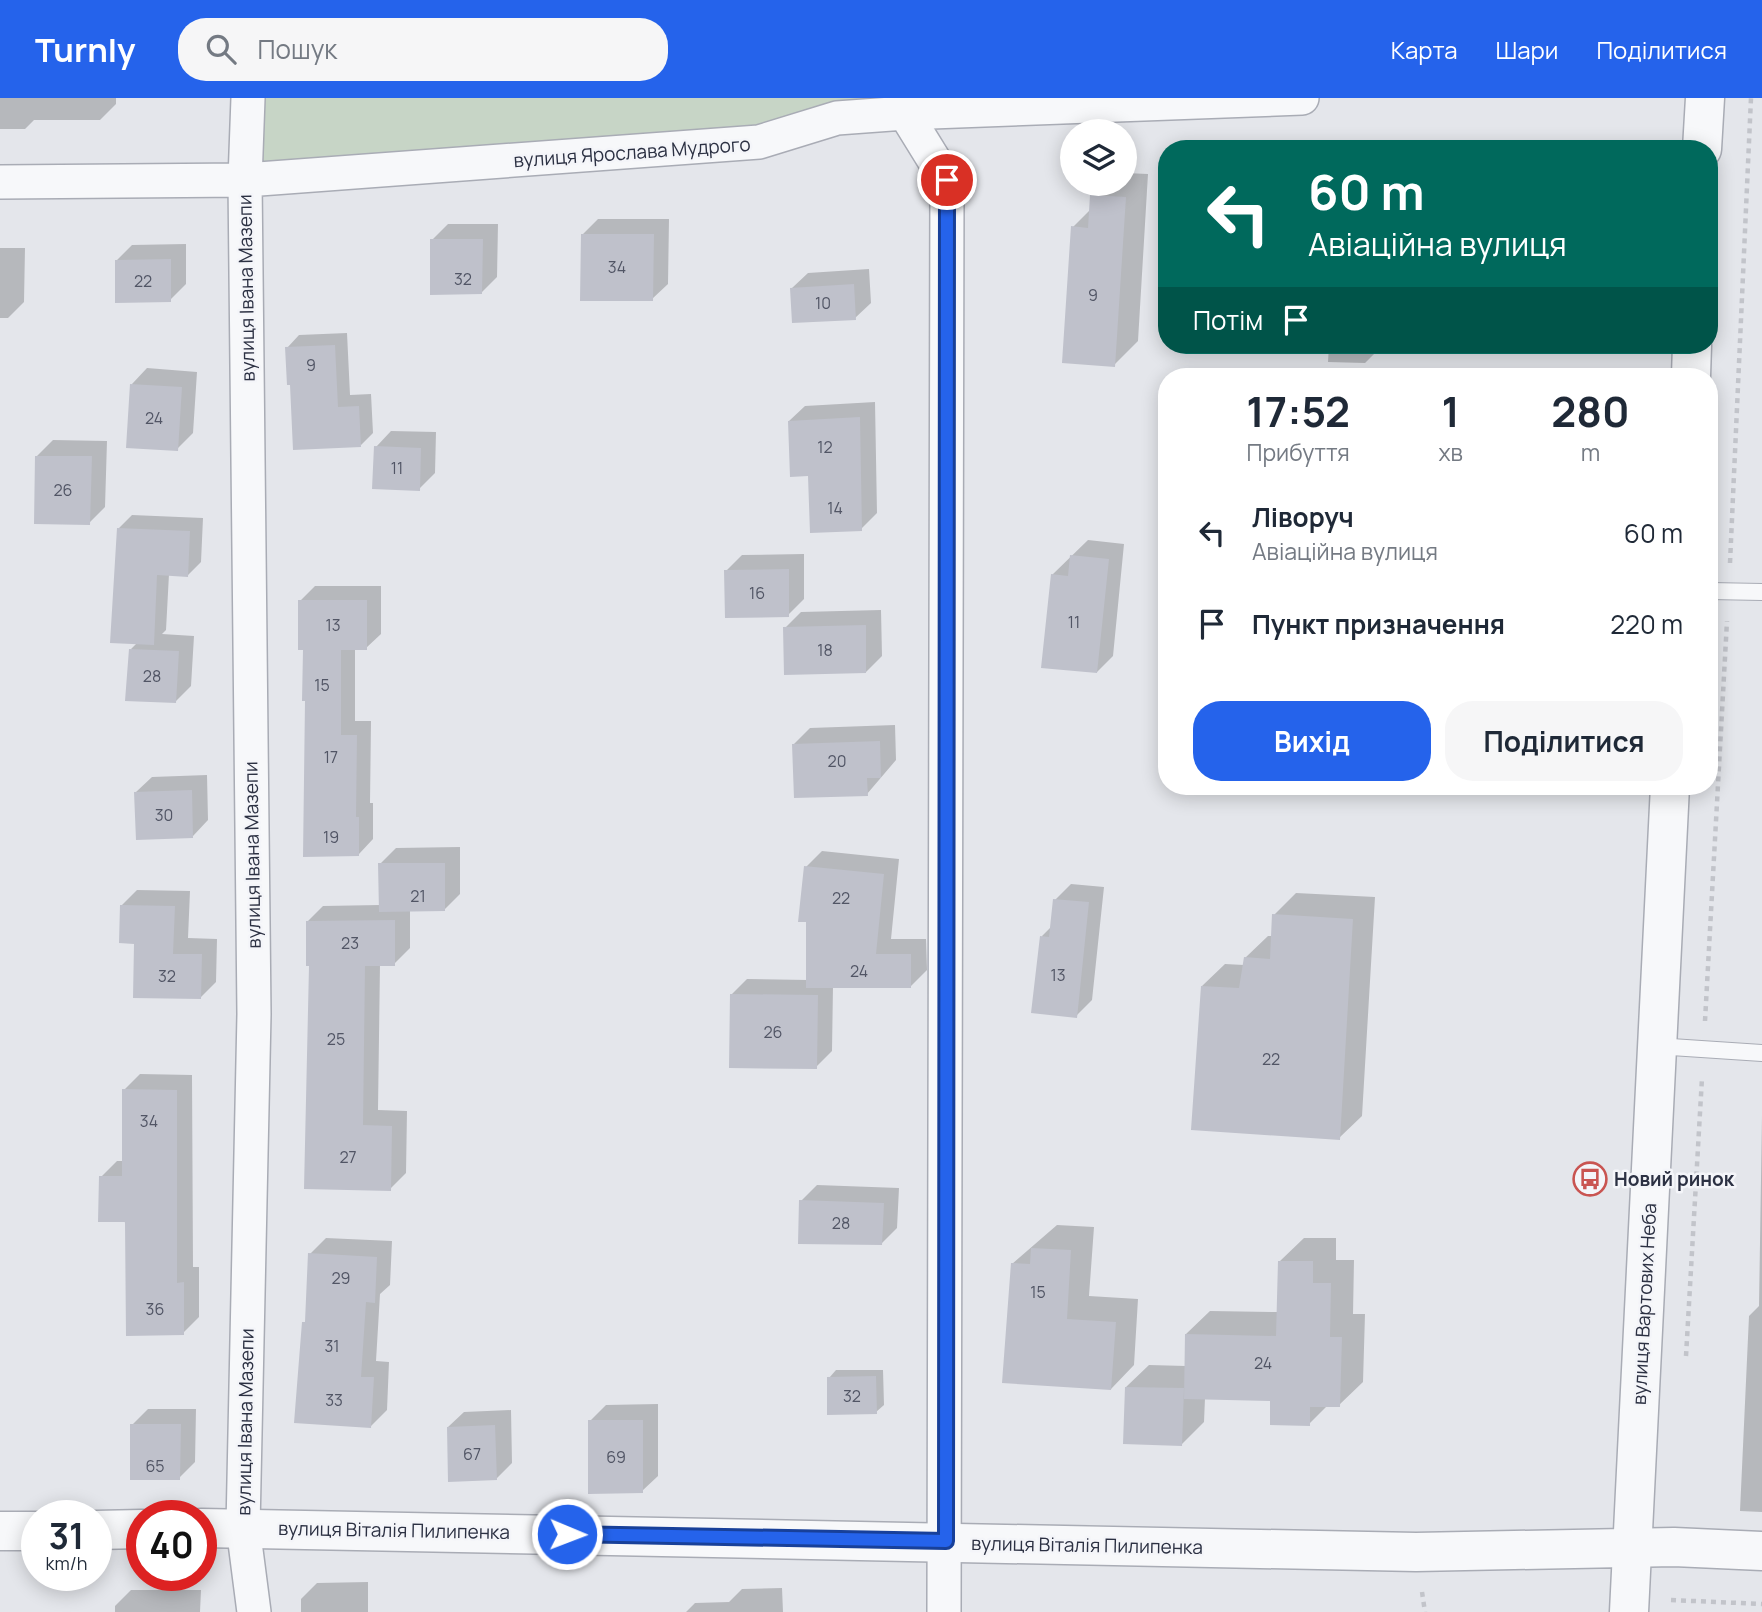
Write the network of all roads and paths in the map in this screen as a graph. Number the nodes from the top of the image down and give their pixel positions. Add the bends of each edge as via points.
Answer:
1 (248, 98) edge
2 (1302, 98) edge
3 (1698, 98) edge
4 (1705, 98) edge
5 (1725, 98) edge
6 (1751, 98) edge
7 (904, 105) edge
8 (1703, 140) edge
9 (245, 180) junction
10 (0, 182) edge
11 (1718, 591) edge
12 (1728, 591) junction
13 (1762, 592) edge
14 (1718, 774) edge
15 (1670, 795) edge
16 (1717, 795) edge
17 (1657, 1046) junction
18 (1703, 1049) junction
19 (1762, 1053) edge
20 (1686, 1364) dead end
21 (243, 1527) junction
22 (217, 1528) edge
23 (0, 1531) edge
24 (21, 1531) edge
25 (946, 1541) junction
26 (1674, 1547) junction
27 (1631, 1549) junction
28 (1762, 1551) edge
29 (1762, 1604) edge
30 (254, 1612) edge
31 (944, 1612) edge
32 (1629, 1612) edge

1 - 9 street, вулиця Івана Мазепи
2 - 7 street, вулиця Ярослава Мудрого
3 - 4 street
4 - 5 street
4 - 8 street
6 - 12 path
7 - 9 street, вулиця Ярослава Мудрого via 837,118 759,142
7 - 25 street via 947,180
9 - 10 street, вулиця Ярослава Мудрого
9 - 21 street, вулиця Івана Мазепи via 254,1014
11 - 12 lane
12 - 13 lane
12 - 14 path
15 - 17 street, вулиця Вартових Неба
16 - 18 path
17 - 18 lane
17 - 27 street, вулиця Вартових Неба
18 - 19 lane
18 - 20 path
21 - 22 street, вулиця Віталія Пилипенка
21 - 25 street, вулиця Віталія Пилипенка
21 - 30 street, вулиця Івана Мазепи
23 - 24 street
25 - 27 street, вулиця Віталія Пилипенка via 1416,1552
25 - 31 street
26 - 27 street, вулиця Віталія Пилипенка
26 - 28 street, вулиця Віталія Пилипенка
26 - 29 path via 1670,1600
27 - 32 street, вулиця Вартових Неба

